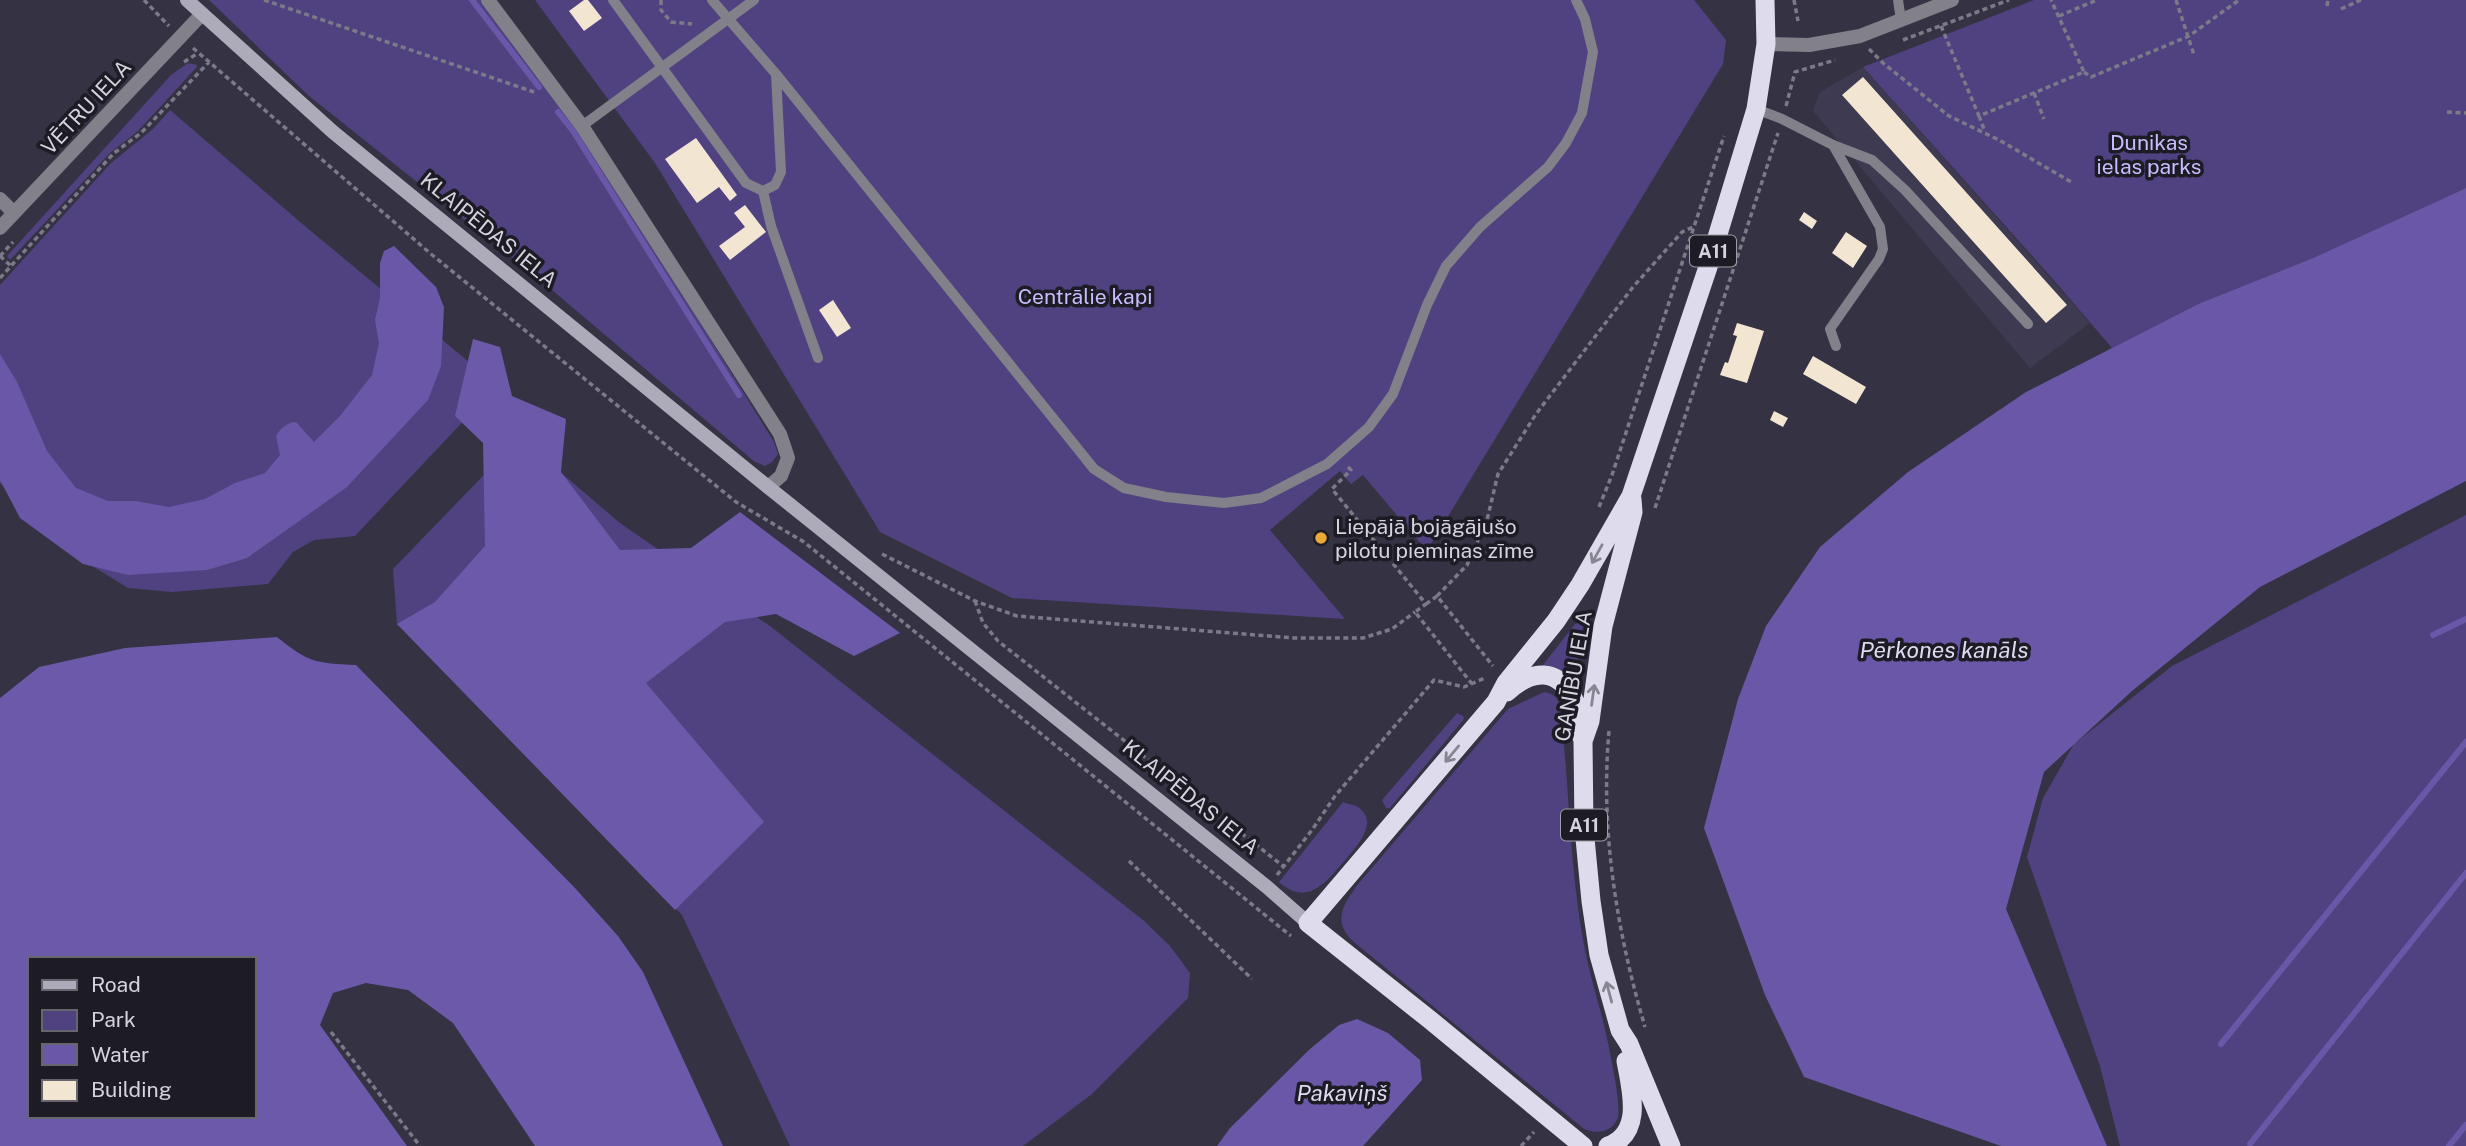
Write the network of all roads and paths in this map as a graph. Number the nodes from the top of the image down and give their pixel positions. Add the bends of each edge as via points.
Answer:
1 (144, 0) edge
2 (187, 0) edge
3 (264, 0) edge
4 (488, 0) edge
5 (613, 0) edge
6 (661, 0) edge
7 (712, 0) edge
8 (754, 0) edge
9 (1576, 0) edge
10 (1765, 0) edge
11 (1794, 0) edge
12 (1898, 0) edge
13 (1952, 0) edge
14 (2051, 0) edge
15 (2097, 0) edge
16 (2176, 0) edge
17 (2239, 0) edge
18 (2328, 0) edge
19 (2361, 0) edge
20 (2328, 6) dead end
21 (2341, 9) dead end
22 (202, 14) junction
23 (2059, 16) junction
24 (1901, 20) junction
25 (1798, 21) dead end
26 (723, 24) junction
27 (1941, 26) dead end
28 (1860, 36) junction
29 (2189, 36) junction
30 (181, 37) junction
31 (1766, 44) junction
32 (198, 53) dead end
33 (2194, 55) dead end
34 (209, 62) junction
35 (660, 67) junction
36 (1795, 72) dead end
37 (2084, 72) junction
38 (775, 74) junction
39 (2034, 93) junction
40 (566, 103) junction
41 (1756, 109) junction
42 (2447, 111) dead end
43 (2466, 113) edge
44 (1979, 116) junction
45 (1782, 119) junction
46 (2044, 119) dead end
47 (582, 126) junction
48 (1727, 127) dead end
49 (1986, 134) junction
50 (1833, 145) junction
51 (2073, 183) dead end
52 (763, 191) junction
53 (0, 199) edge
54 (14, 212) junction
55 (1695, 226) junction
56 (0, 228) edge
57 (0, 256) edge
58 (11, 266) junction
59 (0, 278) edge
60 (2028, 324) dead end
61 (1836, 346) dead end
62 (818, 358) dead end
63 (1339, 453) junction
64 (768, 487) junction
65 (1631, 496) junction
66 (1597, 511) dead end
67 (1651, 519) dead end
68 (828, 535) junction
69 (804, 542) junction
70 (872, 549) dead end
71 (1437, 596) junction
72 (975, 601) junction
73 (1426, 604) junction
74 (1415, 612) junction
75 (1501, 657) dead end
76 (1493, 666) junction
77 (1472, 684) junction
78 (1496, 702) junction
79 (1610, 725) dead end
80 (1583, 741) junction
81 (1129, 861) dead end
82 (1283, 866) junction
83 (1274, 878) dead end
84 (1251, 903) dead end
85 (1308, 923) junction
86 (1252, 979) dead end
87 (1620, 1030) junction
88 (331, 1032) dead end
89 (1646, 1033) dead end
90 (420, 1146) edge
91 (1582, 1146) edge
92 (1589, 1146) edge
93 (1608, 1146) edge
94 (1671, 1146) edge

1 - 30 path
2 - 22 main road, KLAIPĒDAS IELA
3 - 40 path
4 - 40 street
5 - 35 lane
6 - 26 path via 661,10 671,22
7 - 26 lane
8 - 26 lane
9 - 63 lane via 1593,52 1582,113 1548,167 1480,227 1446,266 1393,394 1369,427
10 - 31 highway, GANĪBU IELA / A11
11 - 25 path
12 - 24 lane
13 - 24 street
14 - 23 path
15 - 23 path
16 - 29 path
17 - 29 path
18 - 20 path
19 - 21 path
22 - 30 street, VĒTRU IELA
22 - 64 main road, KLAIPĒDAS IELA via 333,132
23 - 37 path
24 - 28 street
26 - 35 lane
26 - 38 lane
27 - 44 path
28 - 31 street via 1810,45
28 - 49 path via 1882,63 1949,116
29 - 33 path
29 - 37 path via 2091,77
30 - 54 street, VĒTRU IELA
31 - 41 highway, GANĪBU IELA / A11
32 - 34 path
34 - 58 path via 141,133 114,153
34 - 69 path via 431,254 736,502
35 - 47 lane
35 - 52 lane via 746,183
36 - 45 path
37 - 39 path
38 - 52 lane via 781,172 775,185
38 - 63 lane via 1094,469 1124,488 1224,503 1261,498 1327,464
39 - 44 path
39 - 46 path
40 - 47 street
41 - 45 lane
41 - 65 highway, GANĪBU IELA / A11
42 - 43 path
44 - 49 path
45 - 50 lane
45 - 67 path
47 - 64 street via 780,434 788,458 780,476
48 - 55 path
49 - 51 path
50 - 60 lane via 1872,160 1905,190
50 - 61 lane via 1880,228 1883,249 1830,329
52 - 62 lane
53 - 54 street
54 - 56 street, VĒTRU IELA
55 - 66 path
55 - 71 path via 1682,232 1633,287 1536,414 1498,474 1487,520 1467,565
57 - 58 path
58 - 59 path
63 - 73 path via 1351,470 1332,489
64 - 68 main road, KLAIPĒDAS IELA
65 -> 78 highway, GANĪBU IELA / A11 via 1580,586
80 -> 65 highway, GANĪBU IELA / A11 via 1603,626 1633,512
68 - 69 path
68 - 85 main road, KLAIPĒDAS IELA
69 - 84 path
70 - 72 path
71 - 73 path
71 - 76 path
72 - 74 path via 1017,616 1294,638 1363,638 1392,629
72 - 82 path via 983,623 998,641
73 - 74 path
74 - 77 path
75 - 76 path
76 - 77 path via 1485,678
77 - 82 path via 1464,687 1434,680 1335,796
78 - 80 highway via 1518,682 1541,673 1560,679 1575,701
78 -> 85 highway, GANĪBU IELA / A11
79 - 89 path via 1606,766 1610,864 1628,968
87 -> 80 highway, GANĪBU IELA / A11 via 1599,955 1591,901
81 - 86 path
82 - 83 path
85 - 91 highway, KLAIPĒDAS IELA
87 - 93 highway via 1632,1115 1630,1129
87 - 94 highway, GANĪBU IELA / A11
88 - 90 path
91 - 92 highway

